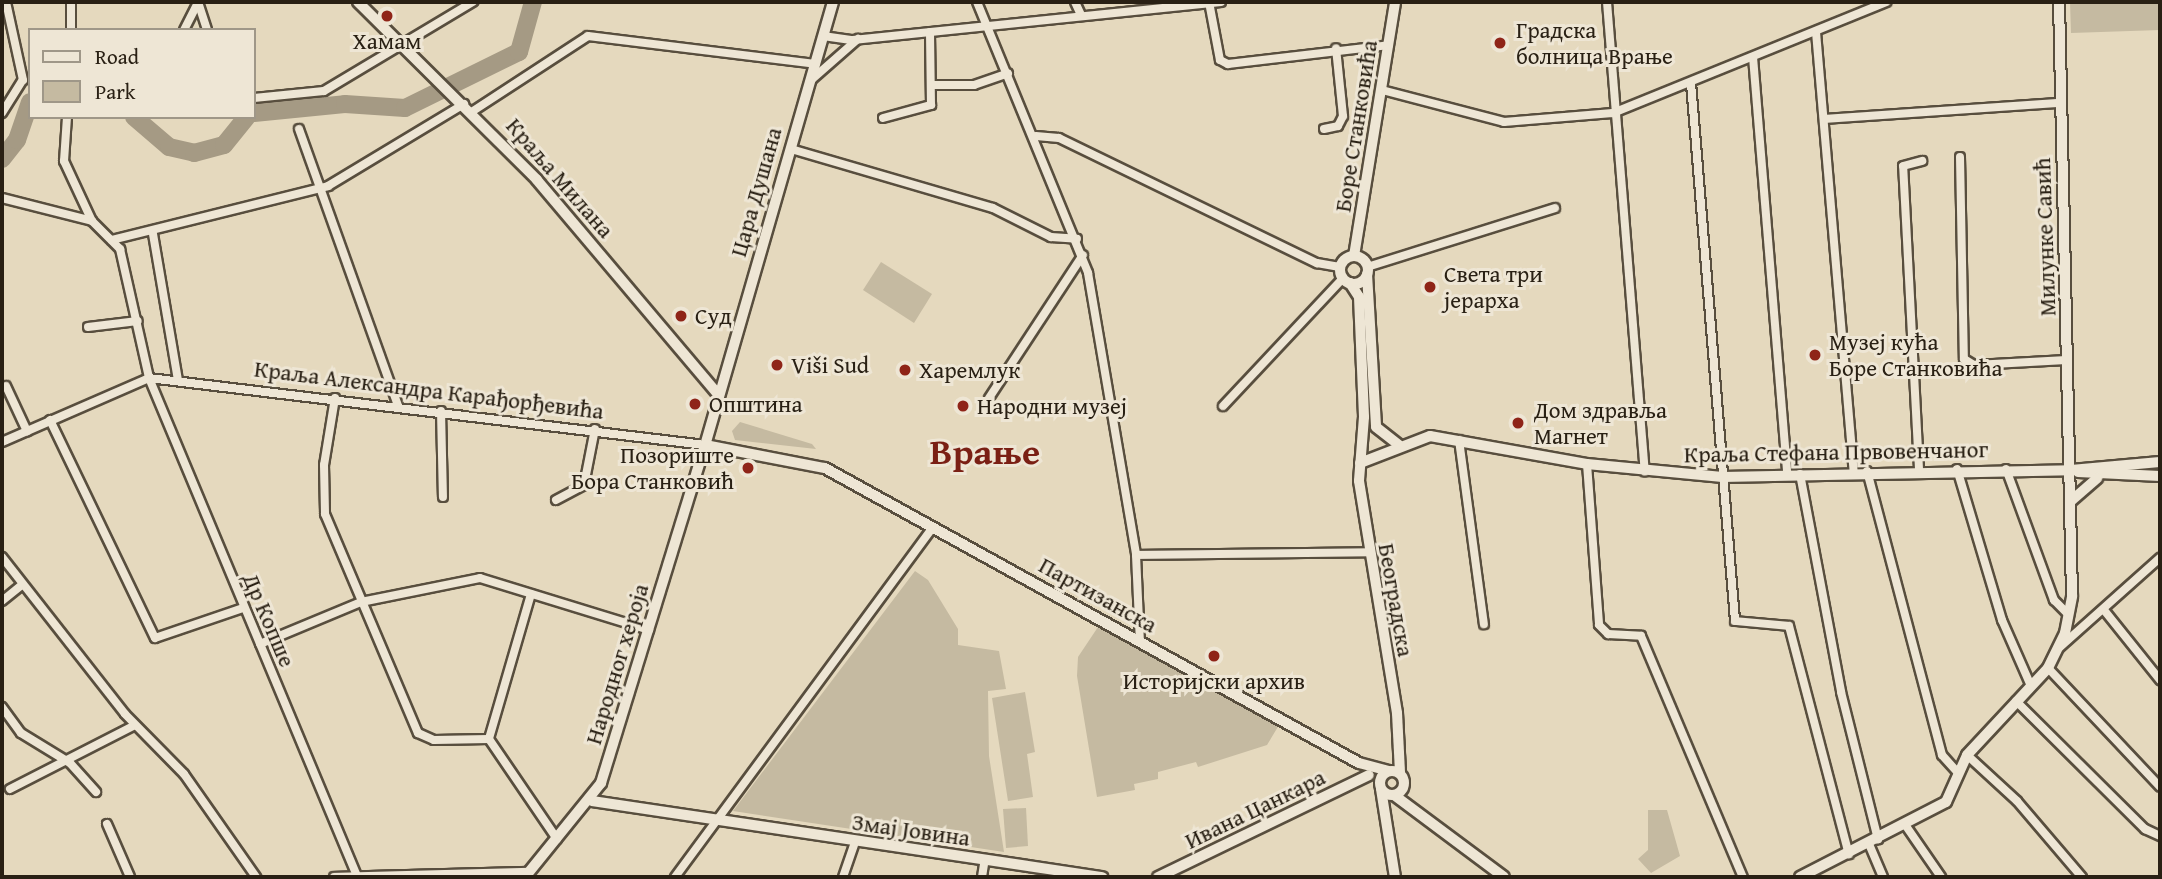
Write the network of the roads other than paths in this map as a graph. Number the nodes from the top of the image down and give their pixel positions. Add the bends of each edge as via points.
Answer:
1 (6, 2) edge
2 (71, 2) edge
3 (198, 2) edge
4 (358, 2) edge
5 (473, 2) edge
6 (833, 2) edge
7 (977, 2) edge
8 (1074, 2) edge
9 (1221, 2) edge
10 (1395, 2) edge
11 (1607, 2) edge
12 (1886, 2) edge
13 (2059, 2) edge
14 (1209, 3) edge
15 (1081, 15) junction
16 (987, 25) junction
17 (71, 28) edge
18 (185, 28) edge
19 (206, 28) edge
20 (930, 32) junction
21 (1816, 32) junction
22 (823, 36) junction
23 (858, 39) junction
24 (403, 42) junction
25 (1389, 45) junction
26 (1336, 48) junction
27 (1753, 57) junction
28 (815, 64) junction
29 (1008, 73) junction
30 (26, 80) edge
31 (810, 81) junction
32 (1691, 83) junction
33 (932, 85) junction
34 (1382, 90) junction
35 (256, 98) edge
36 (2060, 103) junction
37 (469, 107) junction
38 (2, 113) edge
39 (1614, 113) junction
40 (883, 118) dead end
41 (67, 119) edge
42 (1824, 119) junction
43 (299, 129) dead end
44 (1324, 129) dead end
45 (1036, 136) junction
46 (790, 149) junction
47 (1960, 157) dead end
48 (1922, 160) dead end
49 (317, 190) junction
50 (2, 198) edge
51 (1555, 208) dead end
52 (92, 221) junction
53 (153, 234) junction
54 (1077, 239) junction
55 (112, 240) junction
56 (1083, 255) junction
57 (1354, 256) junction
58 (1367, 270) junction
59 (1344, 276) junction
60 (138, 321) junction
61 (88, 327) dead end
62 (2067, 360) junction
63 (149, 378) junction
64 (178, 381) junction
65 (6, 386) dead end
66 (718, 394) junction
67 (335, 398) junction
68 (989, 398) dead end
69 (398, 406) junction
70 (1223, 406) dead end
71 (441, 411) junction
72 (50, 420) junction
73 (595, 429) junction
74 (27, 431) junction
75 (1459, 440) junction
76 (2, 442) edge
77 (705, 445) junction
78 (1400, 445) junction
79 (2158, 462) edge
80 (1360, 463) junction
81 (1587, 464) junction
82 (1919, 469) junction
83 (1957, 469) junction
84 (2006, 469) junction
85 (2071, 470) junction
86 (1645, 471) junction
87 (1854, 471) junction
88 (1867, 471) junction
89 (1787, 474) junction
90 (1800, 474) junction
91 (2158, 476) edge
92 (1722, 477) junction
93 (2097, 478) junction
94 (443, 497) dead end
95 (556, 500) dead end
96 (2070, 502) junction
97 (933, 527) junction
98 (1367, 552) junction
99 (1136, 555) junction
100 (2, 557) edge
101 (2160, 558) edge
102 (22, 585) junction
103 (531, 594) junction
104 (2, 601) edge
105 (361, 602) junction
106 (243, 608) junction
107 (2104, 610) junction
108 (2069, 615) junction
109 (1484, 624) dead end
110 (649, 630) junction
111 (1140, 642) junction
112 (260, 644) junction
113 (2060, 647) junction
114 (2048, 668) junction
115 (2160, 680) edge
116 (2031, 686) junction
117 (2017, 701) junction
118 (2, 707) edge
119 (135, 725) junction
120 (489, 739) junction
121 (1967, 755) junction
122 (70, 763) junction
123 (1359, 763) junction
124 (1394, 772) junction
125 (1958, 773) junction
126 (1369, 775) junction
127 (1404, 785) junction
128 (1381, 787) junction
129 (2160, 787) edge
130 (10, 789) dead end
131 (96, 792) dead end
132 (1394, 795) junction
133 (592, 801) junction
134 (1411, 804) junction
135 (1387, 811) junction
136 (714, 821) junction
137 (107, 824) dead end
138 (1906, 826) junction
139 (2160, 836) edge
140 (557, 839) junction
141 (855, 842) junction
142 (1873, 842) junction
143 (1849, 854) junction
144 (985, 859) junction
145 (526, 875) edge
146 (357, 876) edge
147 (130, 877) edge
148 (256, 877) edge
149 (334, 877) edge
150 (675, 877) edge
151 (843, 877) edge
152 (982, 877) edge
153 (1102, 877) edge
154 (1158, 877) edge
155 (1395, 877) edge
156 (1504, 877) edge
157 (1743, 877) edge
158 (1800, 877) edge
159 (1883, 877) edge
160 (1941, 877) edge
161 (2082, 877) edge

1 - 30 street
2 - 17 street
3 - 18 street
3 - 19 street
4 - 24 main road, Краља Милана
5 - 24 street
6 - 22 main road, Цара Душана
7 - 16 street
8 - 15 street
9 - 14 street
10 - 25 street, Боре Станковића
11 - 39 street
12 - 21 street
13 - 36 street, Милунке Савић
14 - 15 street
14 - 26 street via 1224,63
15 - 16 street
16 - 20 street
16 - 29 street
20 - 23 street
20 - 33 street
21 - 27 street
21 - 42 street
22 - 23 street
22 - 28 main road, Цара Душана
23 - 31 street
24 - 35 street via 324,91
24 - 37 main road, Краља Милана
25 - 26 street
25 - 34 street, Боре Станковића
26 - 44 street via 1343,116 1338,126
27 - 32 street
27 - 89 street
28 - 31 main road, Цара Душана
28 - 37 street via 588,36
29 - 33 street via 979,85
29 - 45 street
30 - 38 street
31 - 46 main road, Цара Душана
32 - 39 street
32 - 92 street
33 - 40 street via 928,109
34 - 39 street via 1499,122
34 - 57 street, Боре Станковића
36 - 42 street
36 - 62 street, Милунке Савић
37 - 49 street
37 - 66 main road, Краља Милана
39 - 86 street
41 - 52 street via 64,161
42 - 87 street
43 - 49 street
45 - 54 street
45 - 59 street via 1059,138
46 - 54 street via 993,208 1051,237
46 - 66 main road, Цара Душана
47 - 62 street via 1964,359 1974,365
48 - 82 street via 1903,166
49 - 53 street
49 - 69 street
50 - 52 street
51 - 58 street
52 - 55 street, Др Копше
53 - 55 street
53 - 64 street
54 - 56 street
55 - 60 street, Др Копше via 125,259
56 - 68 street
56 - 99 street
57 - 58 street
57 - 59 street
58 - 59 street
58 - 78 street via 1376,427
59 - 70 street
59 - 80 street, Београдска via 1359,297 1364,433
60 - 61 street
60 - 63 street, Др Копше
62 - 85 street, Милунке Савић
63 - 64 street, Краља Александра Карађорђевића
63 - 72 street
63 - 106 street, Др Копше
64 - 67 street, Краља Александра Карађорђевића
65 - 74 street
66 - 77 main road, Цара Душана
67 - 69 street, Краља Александра Карађорђевића
67 - 105 street via 323,503
69 - 71 street, Краља Александра Карађорђевића
71 - 73 street, Краља Александра Карађорђевића
71 - 94 street
72 - 74 street
72 - 106 street via 155,638
73 - 77 street, Краља Александра Карађорђевића
73 - 95 street via 584,485
74 - 76 street
75 - 78 street, Краља Стефана Првовенчаног via 1430,436
75 - 81 street, Краља Стефана Првовенчаног
75 - 109 street
77 - 97 main road, Партизанска via 816,464
77 - 110 street, Народног хероја
78 - 80 street, Краља Стефана Првовенчаног
79 - 85 street, Краља Стефана Првовенчаног
79 - 91 street
80 - 98 street, Београдска
81 - 86 street, Краља Стефана Првовенчаног
81 - 157 street via 1599,625 1608,635 1641,636
82 - 83 street, Краља Стефана Првовенчаног
82 - 88 street, Краља Стефана Првовенчаног
83 - 84 street, Краља Стефана Првовенчаног
83 - 116 street via 2002,620
84 - 85 street, Краља Стефана Првовенчаног
84 - 108 street via 2054,600
85 - 93 street, Краља Стефана Првовенчаног
85 - 96 street, Милунке Савић
86 - 92 street, Краља Стефана Првовенчаног
87 - 88 street, Краља Стефана Првовенчаног
87 - 90 street, Краља Стефана Првовенчаног
88 - 125 street via 1942,755
89 - 90 street, Краља Стефана Првовенчаног
89 - 92 street, Краља Стефана Првовенчаног
90 - 142 street
91 - 93 street, Краља Стефана Првовенчаног
92 - 143 street via 1735,621 1789,626
93 - 96 street
96 - 108 street, Милунке Савић
97 - 111 main road, Партизанска
97 - 136 street
98 - 99 street
98 - 124 street, Београдска via 1397,713
99 - 111 street
100 - 102 street
101 - 107 street
102 - 104 street
102 - 119 street
103 - 105 street via 510,582 480,578
103 - 110 street
103 - 120 street
105 - 112 street
105 - 120 street via 420,737
106 - 112 street, Др Копше
107 - 113 street
107 - 115 street
108 - 113 street, Милунке Савић
110 - 133 street, Народног хероја
111 - 123 main road, Партизанска
112 - 146 street, Др Копше
113 - 114 street, Милунке Савић
114 - 116 street, Милунке Савић
114 - 129 street
116 - 117 street, Милунке Савић
117 - 121 street, Милунке Савић
117 - 139 street via 2145,829
118 - 122 street via 21,733
119 - 122 street
119 - 148 street via 184,774
120 - 140 street
121 - 125 street, Милунке Савић
121 - 161 street via 2017,801
122 - 130 street
122 - 131 street
123 - 124 main road, Партизанска
123 - 126 main road, Партизанска
124 - 127 main road
124 - 128 main road
125 - 138 street, Милунке Савић via 1946,802
126 - 128 main road, Партизанска
126 - 154 street, Ивана Цанкара
127 - 132 main road
127 - 134 main road
128 - 132 main road, Партизанска
128 - 135 street
132 - 134 main road, Партизанска
132 - 135 street
133 - 136 street, Змај Јовина
133 - 140 street, Народног хероја
134 - 156 main road, Партизанска
135 - 155 street
136 - 141 street, Змај Јовина
136 - 150 street
137 - 147 street
138 - 142 street, Милунке Савић
138 - 160 street
140 - 145 street, Народног хероја
141 - 144 street, Змај Јовина
141 - 151 street
142 - 143 street, Милунке Савић
142 - 159 street
143 - 158 street, Милунке Савић
144 - 152 street
144 - 153 street, Змај Јовина
145 - 146 street
146 - 149 street

